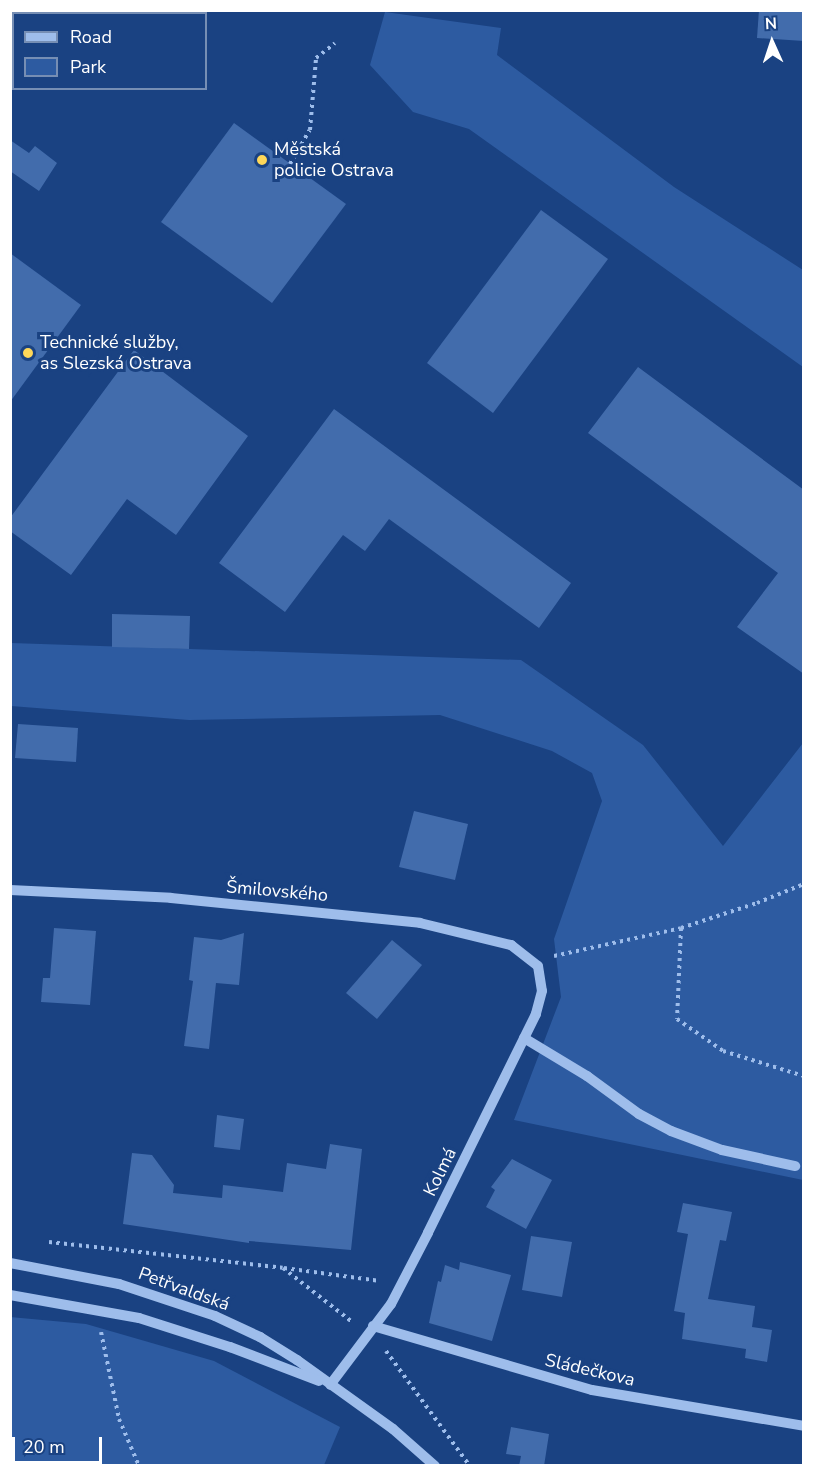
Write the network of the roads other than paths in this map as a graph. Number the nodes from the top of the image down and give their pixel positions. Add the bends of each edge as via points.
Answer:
1 (72, 10) edge
2 (67, 11) edge
3 (10, 12) edge
4 (10, 890) edge
5 (533, 960) joint
6 (524, 1038) junction
7 (795, 1166) dead end
8 (10, 1263) edge
9 (10, 1294) edge
10 (373, 1326) junction
11 (330, 1385) junction
12 (804, 1426) edge
13 (435, 1466) edge

1 - 2 street
2 - 3 street
4 - 5 street, Šmilovského via 183,899 420,923 501,942
5 - 6 street, Kolmá via 541,973 542,991
6 - 7 street via 671,1131 722,1150
6 - 10 street, Kolmá via 391,1304
8 - 11 street, Petřvaldská via 119,1284 215,1316 260,1337
9 - 11 street, Petřvaldská via 139,1318
10 - 11 street, Kolmá
10 - 12 street, Sládečkova via 592,1390
11 - 13 street, Petřvaldská via 393,1429

